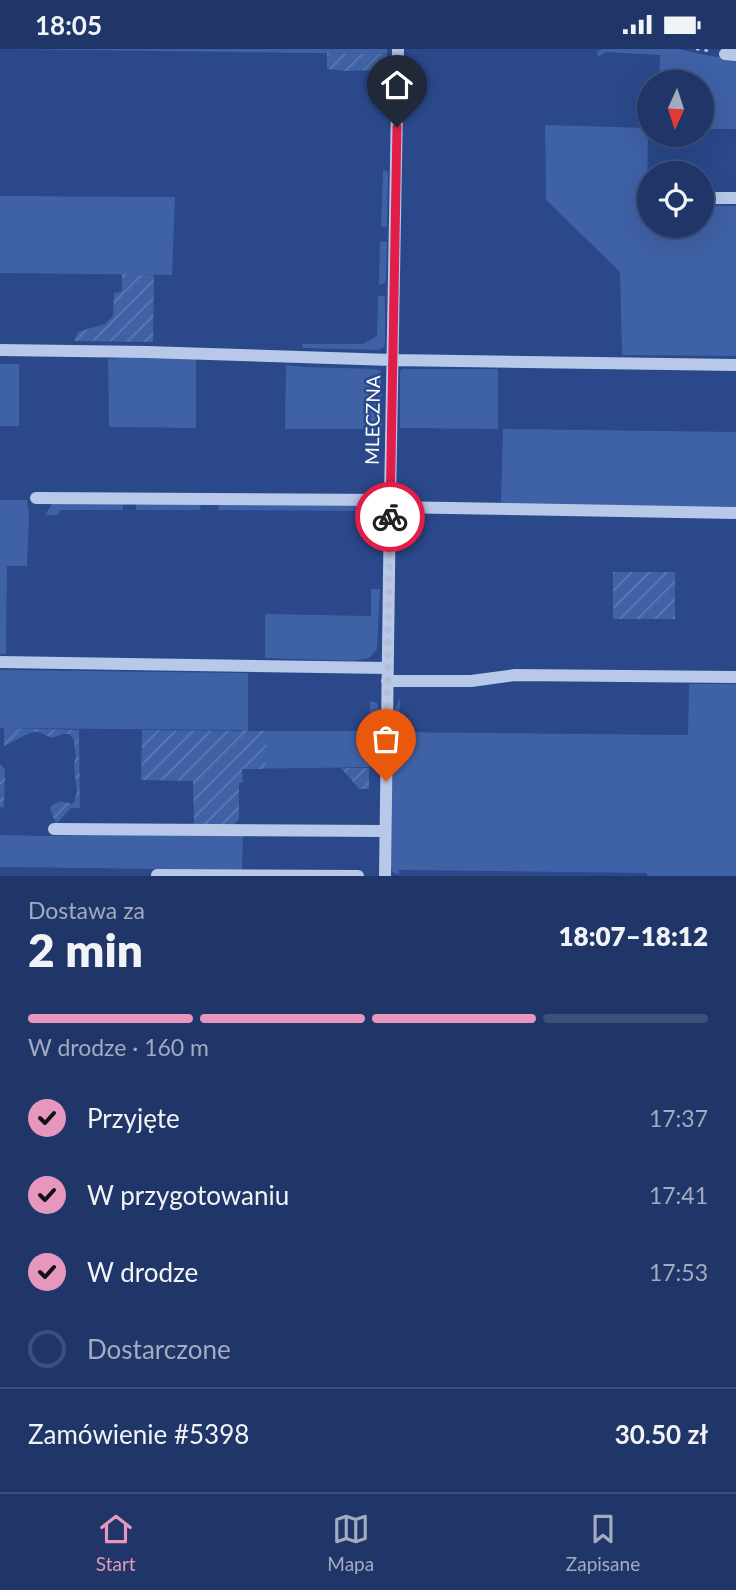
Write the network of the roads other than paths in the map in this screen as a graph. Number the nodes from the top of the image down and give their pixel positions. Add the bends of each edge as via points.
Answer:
1 (398, 49) edge
2 (714, 198) edge
3 (736, 198) edge
4 (0, 350) edge
5 (392, 360) junction
6 (736, 365) edge
7 (36, 498) dead end
8 (390, 503) junction
9 (736, 513) edge
10 (0, 662) edge
11 (387, 674) junction
12 (736, 677) edge
13 (54, 829) dead end
14 (385, 831) junction
15 (157, 875) edge
16 (358, 876) edge
17 (385, 876) edge

1 - 5 street, MLECZNA
2 - 3 street
4 - 5 street
5 - 6 street
5 - 8 street, MLECZNA
7 - 8 street
8 - 9 street
8 - 11 street, MLECZNA
10 - 11 street
11 - 12 street via 471,681 515,675
11 - 14 street, MLECZNA
13 - 14 street
14 - 17 street, MLECZNA
15 - 16 street

